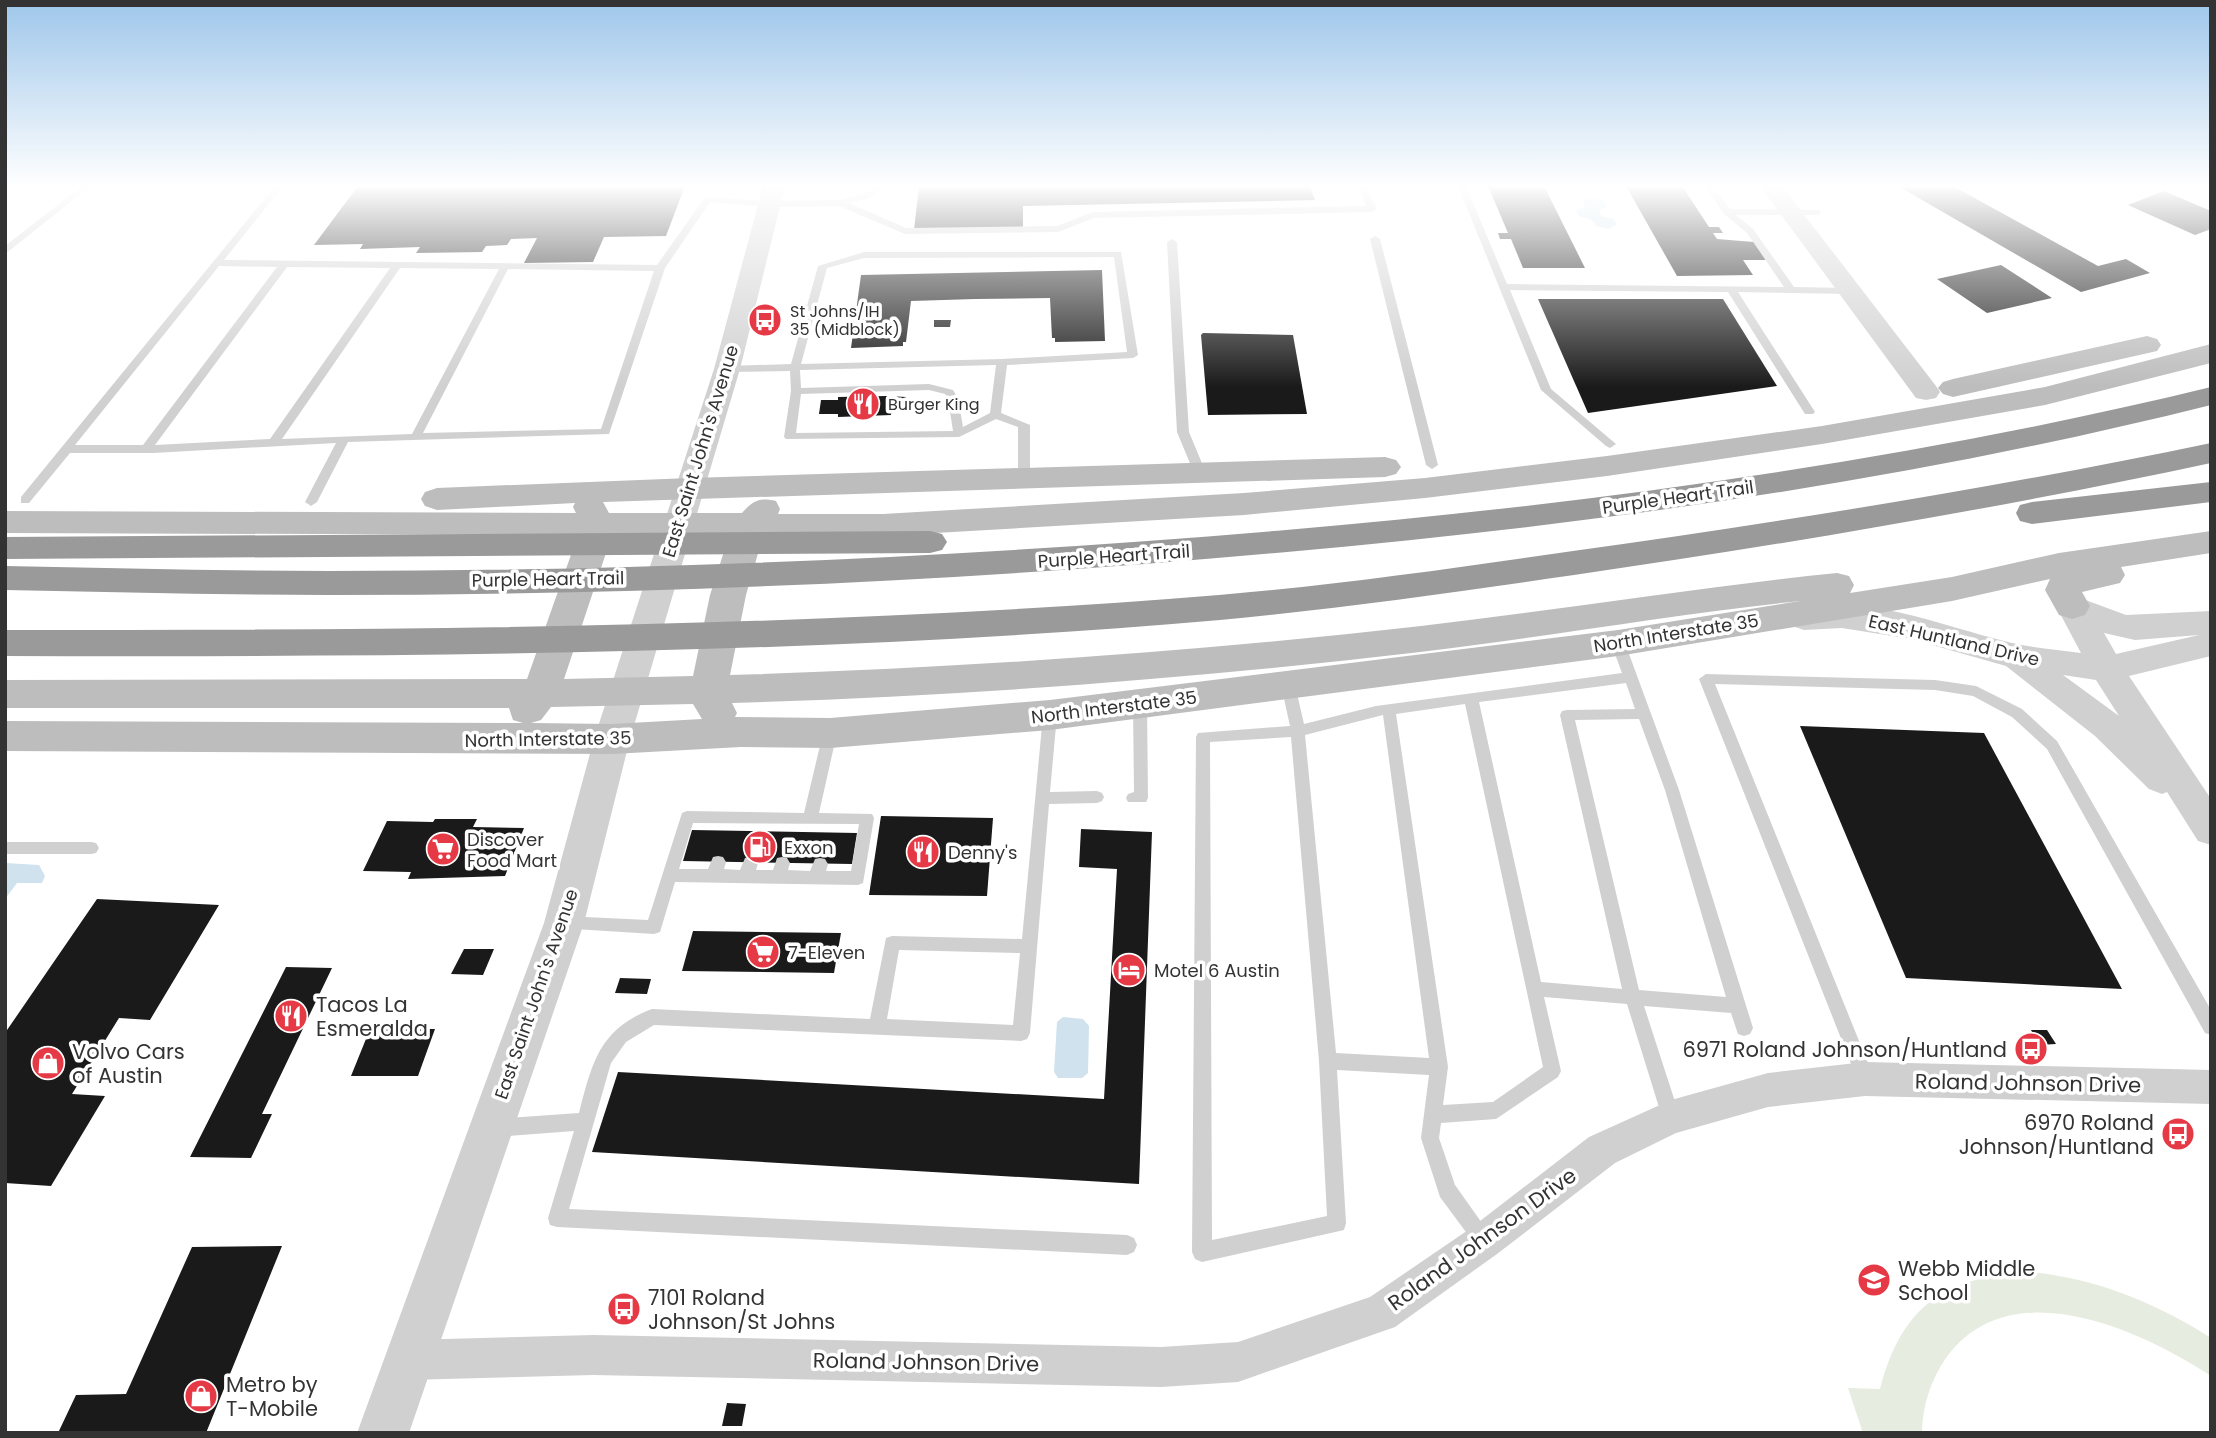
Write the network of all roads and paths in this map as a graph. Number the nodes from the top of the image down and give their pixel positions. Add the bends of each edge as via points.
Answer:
1 (224, 253) edge
2 (670, 253) edge
3 (757, 253) edge
4 (1173, 253) edge
5 (1379, 253) edge
6 (1490, 253) edge
7 (1765, 253) edge
8 (1822, 253) edge
9 (1849, 253) edge
10 (216, 263) junction
11 (284, 264) junction
12 (397, 265) junction
13 (505, 266) junction
14 (660, 268) junction
15 (1504, 287) junction
16 (1731, 289) junction
17 (1791, 290) junction
18 (1850, 290) junction
19 (2211, 330) edge
20 (1914, 337) dead end
21 (2211, 353) edge
22 (1002, 362) junction
23 (795, 368) junction
24 (727, 369) junction
25 (1939, 382) junction
26 (796, 391) junction
27 (2211, 396) edge
28 (1810, 412) junction
29 (995, 415) junction
30 (959, 433) junction
31 (416, 438) junction
32 (344, 439) junction
33 (273, 443) junction
34 (1610, 444) junction
35 (66, 449) junction
36 (146, 449) junction
37 (2211, 453) edge
38 (1432, 465) junction
39 (1200, 474) junction
40 (1024, 479) junction
41 (816, 485) junction
42 (690, 488) junction
43 (2211, 492) edge
44 (311, 502) junction
45 (582, 502) junction
46 (12, 508) edge
47 (1813, 527) junction
48 (2211, 542) edge
49 (5, 548) edge
50 (1205, 550) junction
51 (2211, 560) edge
52 (2059, 565) junction
53 (5, 578) edge
54 (2072, 606) junction
55 (1759, 621) junction
56 (2211, 623) edge
57 (5, 643) edge
58 (2211, 644) edge
59 (2014, 656) junction
60 (1623, 660) junction
61 (2107, 669) junction
62 (1288, 685) junction
63 (5, 694) edge
64 (1471, 698) junction
65 (1140, 704) junction
66 (1389, 710) junction
67 (1643, 714) junction
68 (1050, 715) junction
69 (1298, 731) junction
70 (741, 732) junction
71 (831, 733) junction
72 (5, 736) edge
73 (612, 739) junction
74 (469, 740) junction
75 (1097, 797) dead end
76 (1043, 798) junction
77 (1133, 798) dead end
78 (810, 819) junction
79 (2207, 824) edge
80 (5, 848) edge
81 (91, 848) dead end
82 (669, 875) junction
83 (564, 923) junction
84 (1030, 946) junction
85 (1535, 989) junction
86 (1633, 997) junction
87 (1737, 1006) junction
88 (877, 1027) junction
89 (2211, 1027) edge
90 (1744, 1028) dead end
91 (1328, 1061) junction
92 (1438, 1067) junction
93 (1866, 1079) junction
94 (2211, 1087) edge
95 (1433, 1115) junction
96 (1671, 1117) junction
97 (586, 1121) junction
98 (490, 1128) junction
99 (1484, 1241) junction
100 (1127, 1245) dead end
101 (408, 1360) junction
102 (383, 1433) edge

1 - 10 lane
2 - 14 lane
3 - 24 street, East Saint John's Avenue
4 - 39 lane via 1183,432
5 - 38 lane
6 - 15 lane
7 - 17 lane
8 - 18 street
9 - 20 street
10 - 11 lane
10 - 35 lane
11 - 12 lane
11 - 36 lane
12 - 13 lane
12 - 33 lane
13 - 14 lane
13 - 31 lane
14 - 31 lane via 605,432
15 - 16 lane
15 - 34 lane via 1546,390
16 - 17 lane
16 - 28 lane
17 - 18 lane
18 - 25 street
19 - 25 main road
21 - 46 main road via 2045,396 1822,435 1424,488 1244,504 883,525
22 - 23 lane
22 - 23 lane via 1133,355 1118,254 864,255 823,265
22 - 29 lane
23 - 24 lane
23 - 26 lane
24 - 42 street, East Saint John's Avenue
25 - 28 main road
26 - 30 lane via 943,389 953,398
26 - 30 lane via 790,437
27 - 50 highway, Purple Heart Trail via 1963,453 1789,480 1597,509
28 - 34 main road
29 - 30 lane
29 - 40 lane via 1024,425
31 - 32 lane
32 - 33 lane
32 - 44 lane
33 - 36 lane
34 - 38 main road
35 - 36 lane
35 - 46 lane
37 - 47 highway
38 - 39 main road
39 - 40 main road
40 - 41 main road
41 - 42 main road
41 - 70 main road via 766,507 748,528 711,678 711,702 722,718
42 - 45 main road
42 - 73 street, East Saint John's Avenue
43 - 47 highway via 1967,521
44 - 45 main road
44 - 46 main road
45 - 74 main road via 597,529 540,695 523,714
47 - 57 highway via 1324,597 1055,620 458,643
48 - 52 main road, North Interstate 35
49 - 50 highway via 806,545 1090,539
50 - 53 highway, Purple Heart Trail via 807,573 369,583
51 - 54 main road via 2073,579 2063,590
52 - 55 main road, North Interstate 35 via 1952,589
52 - 63 main road via 1770,590 1470,633 1050,672 804,686 435,695
54 - 56 street via 2112,625 2144,629
54 - 61 street
55 - 59 street, East Huntland Drive via 1842,616 1912,627
55 - 60 main road, North Interstate 35
58 - 61 street
59 - 61 street, East Huntland Drive
59 - 79 street via 2108,726
60 - 62 main road, North Interstate 35
60 - 64 lane
60 - 67 lane
61 - 79 street
62 - 65 main road, North Interstate 35
62 - 69 lane
64 - 66 lane
64 - 85 lane
65 - 68 main road, North Interstate 35
65 - 77 lane via 1141,798
66 - 69 lane
66 - 92 lane
67 - 86 lane via 1567,715
67 - 87 lane via 1672,790
68 - 71 main road, North Interstate 35
68 - 76 lane
69 - 91 lane
69 - 91 lane via 1203,737 1202,1252 1337,1223
70 - 71 main road, North Interstate 35
70 - 73 main road, North Interstate 35
71 - 78 lane
72 - 74 main road, North Interstate 35
73 - 74 main road, North Interstate 35
73 - 83 street, East Saint John's Avenue
75 - 76 lane
76 - 84 lane
78 - 82 lane via 790,826 727,825 687,817
78 - 82 lane via 828,826 867,818 858,878 781,870 716,869
80 - 81 lane
82 - 83 lane via 654,927
83 - 98 street, East Saint John's Avenue
84 - 88 lane via 892,943
84 - 88 lane via 1021,1033
85 - 86 lane
85 - 95 lane via 1552,1071 1496,1110
86 - 87 lane
86 - 96 lane
87 - 90 lane
88 - 97 lane via 652,1017 614,1039 603,1058
89 - 93 lane via 2052,745 2017,713 1976,691 1935,685 1706,678
91 - 92 lane
92 - 95 lane
93 - 94 street, Roland Johnson Drive
93 - 96 street, Roland Johnson Drive via 1768,1090
95 - 99 lane via 1430,1138 1447,1190
96 - 99 street, Roland Johnson Drive via 1602,1150
97 - 98 lane
97 - 100 lane via 556,1218
98 - 101 street, East Saint John's Avenue
99 - 101 street, Roland Johnson Drive via 1381,1313 1238,1362 1161,1367 593,1355
101 - 102 street, East Saint John's Avenue

